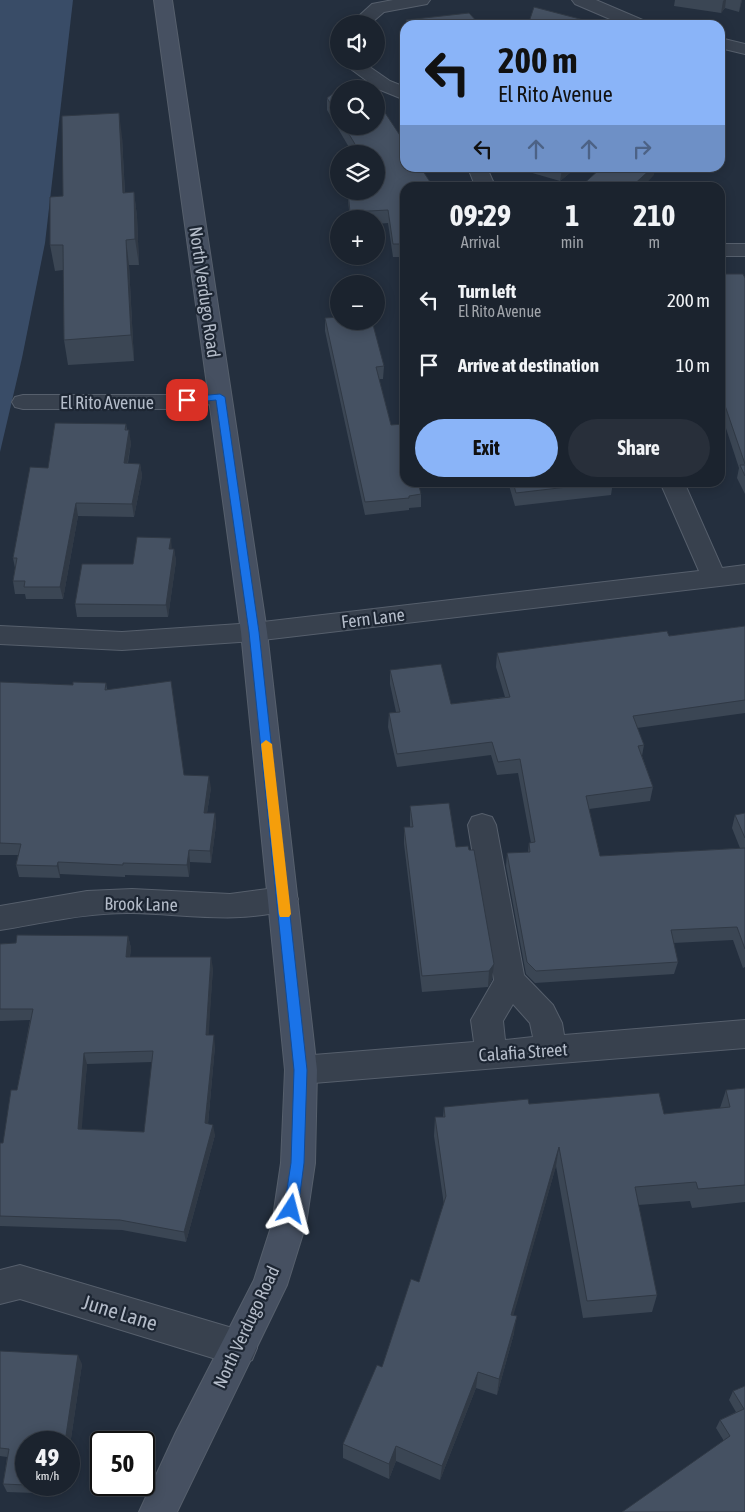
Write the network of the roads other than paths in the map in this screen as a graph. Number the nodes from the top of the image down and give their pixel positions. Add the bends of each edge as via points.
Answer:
1 (163, 0) edge
2 (421, 0) edge
3 (586, 1) edge
4 (370, 15) edge
5 (628, 20) edge
6 (725, 45) edge
7 (745, 48) edge
8 (362, 70) edge
9 (400, 92) edge
10 (725, 250) edge
11 (745, 250) edge
12 (220, 397) junction
13 (23, 402) dead end
14 (674, 487) edge
15 (745, 574) edge
16 (714, 577) junction
17 (254, 632) junction
18 (0, 635) edge
19 (482, 824) dead end
20 (283, 900) junction
21 (0, 918) edge
22 (510, 982) junction
23 (745, 1034) edge
24 (551, 1050) junction
25 (491, 1054) junction
26 (301, 1070) junction
27 (0, 1287) edge
28 (239, 1348) junction
29 (158, 1512) edge

1 - 12 main road, North Verdugo Road
2 - 4 street via 378,8
3 - 5 street
6 - 7 street
8 - 9 street
10 - 11 street
12 - 13 street, El Rito Avenue via 171,402
12 - 17 main road, North Verdugo Road
14 - 16 street
15 - 16 street, Fern Lane
16 - 17 street, Fern Lane
17 - 18 street, Fern Lane via 122,641
17 - 20 main road, North Verdugo Road
19 - 22 street
20 - 21 street, Brook Lane via 230,906 132,901 87,903
20 - 26 main road, North Verdugo Road
22 - 24 street via 542,1014
22 - 25 street via 488,1020
23 - 24 street, Calafia Street
24 - 25 street, Calafia Street
25 - 26 street, Calafia Street
26 - 28 main road, North Verdugo Road via 298,1163 288,1224 270,1285
27 - 28 street, June Lane via 20,1282
28 - 29 main road, North Verdugo Road

